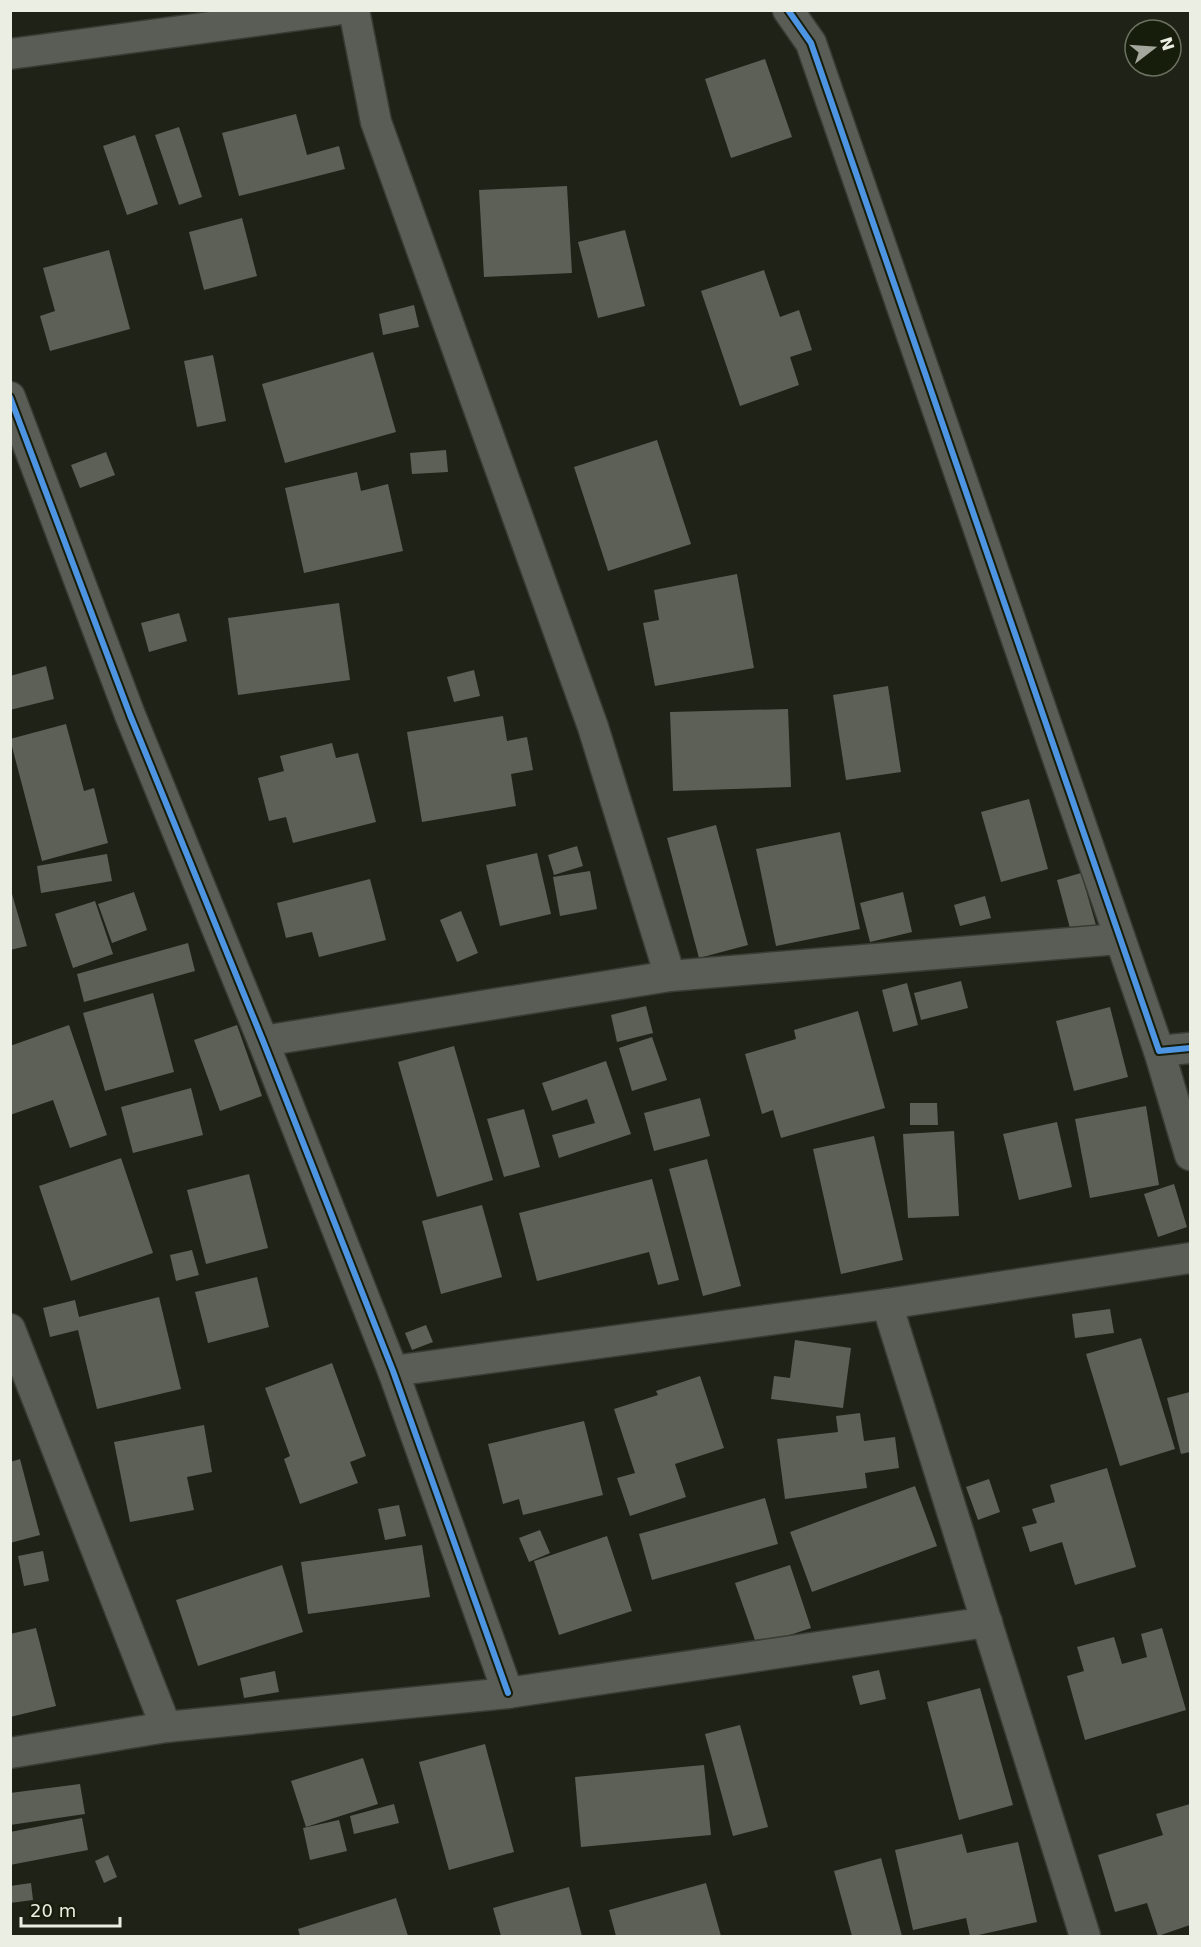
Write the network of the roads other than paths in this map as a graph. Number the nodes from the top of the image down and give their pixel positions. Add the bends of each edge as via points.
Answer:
1 (336, 10) edge
2 (354, 10) edge
3 (788, 10) edge
4 (10, 54) edge
5 (10, 397) edge
6 (1119, 939) junction
7 (670, 976) junction
8 (263, 1041) junction
9 (1191, 1048) edge
10 (1159, 1051) junction
11 (1191, 1155) edge
12 (1191, 1258) edge
13 (887, 1304) junction
14 (10, 1329) edge
15 (393, 1371) junction
16 (987, 1622) junction
17 (508, 1693) junction
18 (166, 1727) junction
19 (10, 1753) edge
20 (1085, 1936) edge

1 - 4 street
2 - 7 street via 376,122 593,728
3 - 6 street via 811,44
5 - 8 street via 130,715
6 - 7 street
6 - 10 street
7 - 8 street
8 - 15 street
9 - 10 street
10 - 11 street
12 - 13 street
13 - 15 street
13 - 16 street
14 - 18 street
15 - 17 street
16 - 17 street
16 - 20 street
17 - 18 street
18 - 19 street

